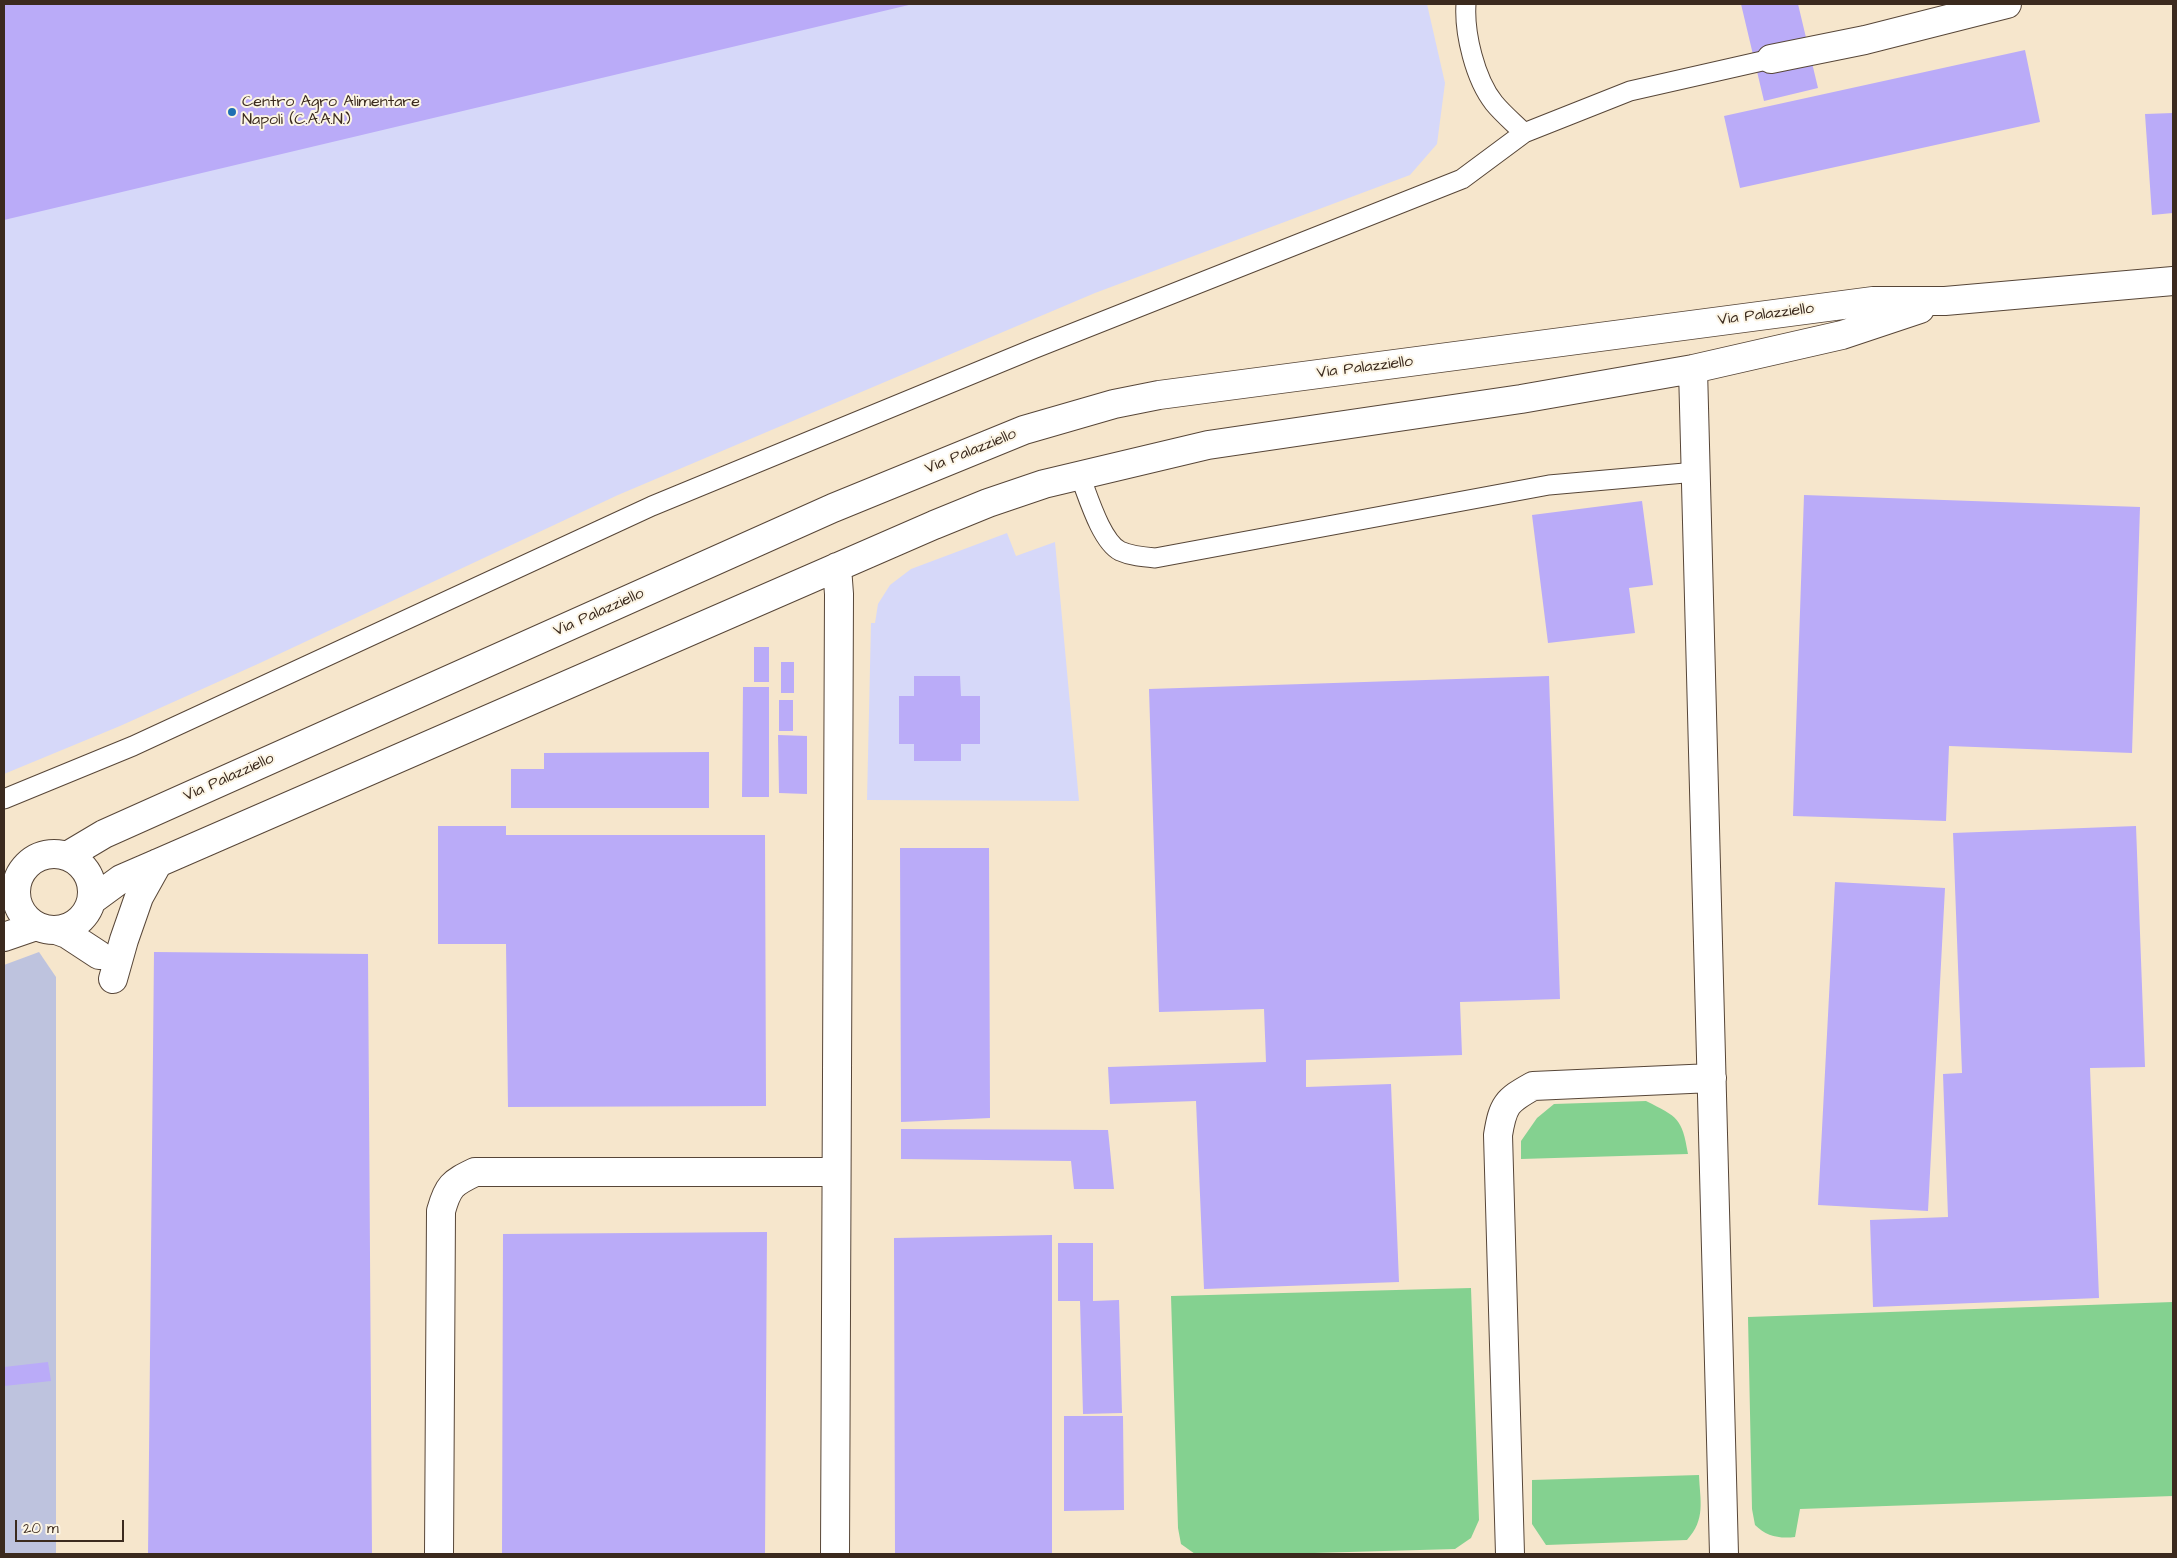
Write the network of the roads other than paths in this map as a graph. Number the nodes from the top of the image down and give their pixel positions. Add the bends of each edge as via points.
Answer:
1 (1466, 4) edge
2 (2007, 4) edge
3 (1771, 59) joint
4 (1524, 133) junction
5 (2173, 281) edge
6 (1945, 301) junction
7 (1693, 370) junction
8 (1696, 472) junction
9 (1080, 476) junction
10 (837, 567) junction
11 (4, 799) edge
12 (67, 856) junction
13 (158, 863) junction
14 (11, 881) edge
15 (66, 920) junction
16 (4, 937) edge
17 (113, 979) dead end
18 (1712, 1078) junction
19 (836, 1172) junction
20 (439, 1554) edge
21 (835, 1554) edge
22 (1510, 1554) edge
23 (1724, 1554) edge

1 - 4 lane via 1465,30 1474,65 1493,102
2 - 3 street via 1865,40
3 - 4 lane via 1630,91
4 - 11 lane via 1462,179 1033,349 652,506 133,746
5 - 6 street, Via Palazziello
6 - 7 street, Via Palazziello via 1842,335
6 - 12 street, Via Palazziello via 1873,301 1159,394 1067,416 1024,430 833,508 104,834
7 - 8 street
7 - 9 street, Via Palazziello via 1521,400 1208,444
8 - 9 lane via 1549,485 1155,558 1118,550 1106,536
8 - 18 street
9 - 10 street, Via Palazziello via 988,503
10 - 13 street, Via Palazziello
10 - 19 street
12 - 14 street via 43,855 32,860
12 - 15 street via 88,874 92,887
13 - 15 street, Via Palazziello via 121,879
13 - 17 street via 139,897
14 - 15 street via 18,906 25,917
15 - 16 street, Via Palazziello
18 - 22 street via 1533,1086 1512,1097 1502,1112 1498,1135
18 - 23 street
19 - 20 street via 475,1172 447,1191 441,1211
19 - 21 street

